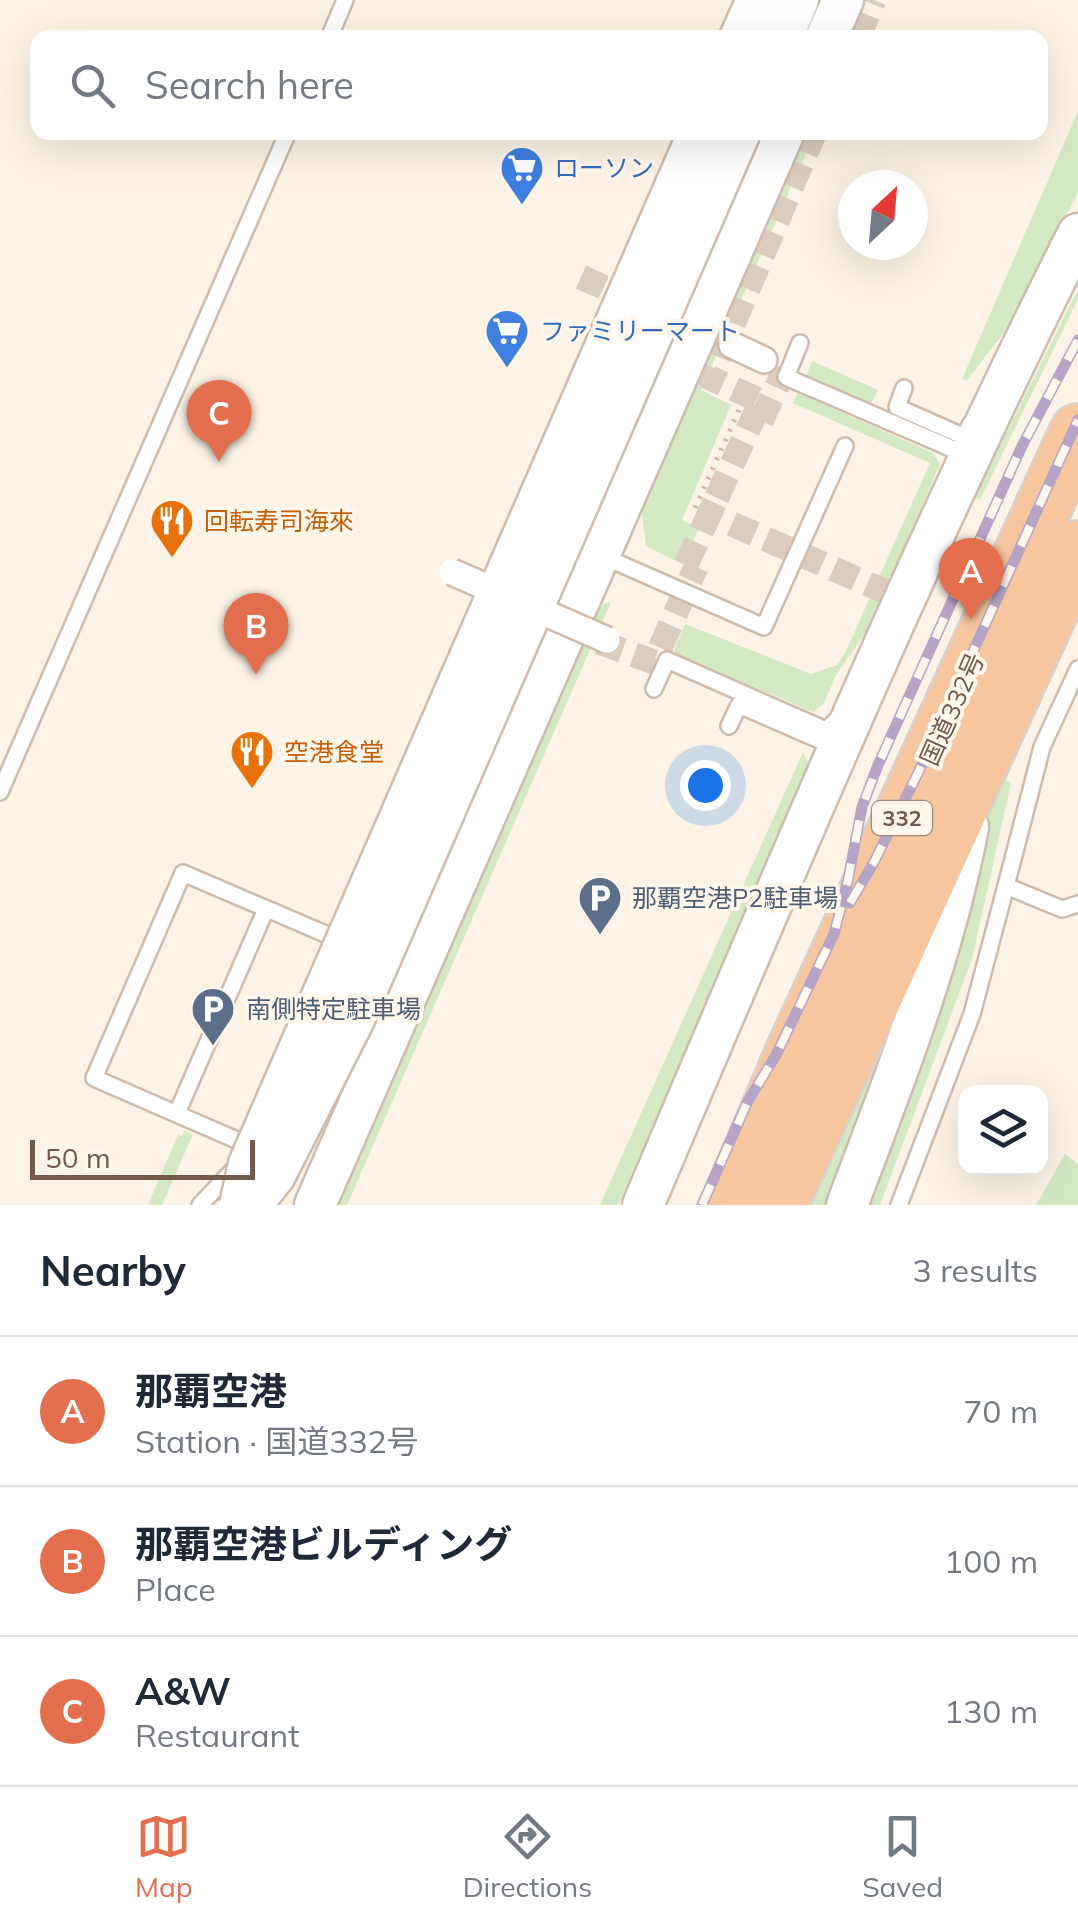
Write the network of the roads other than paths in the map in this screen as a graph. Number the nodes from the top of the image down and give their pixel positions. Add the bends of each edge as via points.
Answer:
1 (345, 0) edge
2 (743, 0) edge
3 (756, 0) edge
4 (798, 0) edge
5 (843, 0) edge
6 (332, 30) edge
7 (730, 30) edge
8 (743, 30) edge
9 (785, 30) edge
10 (830, 30) edge
11 (285, 140) edge
12 (684, 140) edge
13 (696, 140) edge
14 (737, 140) edge
15 (781, 140) edge
16 (1078, 234) edge
17 (800, 342) dead end
18 (732, 345) dead end
19 (764, 360) dead end
20 (904, 388) dead end
21 (997, 399) junction
22 (1078, 432) edge
23 (845, 446) dead end
24 (971, 457) junction
25 (1078, 549) edge
26 (600, 555) junction
27 (452, 572) dead end
28 (607, 640) tunnel mouth
29 (1078, 669) edge
30 (654, 689) dead end
31 (859, 702) junction
32 (729, 726) dead end
33 (838, 748) junction
34 (980, 764) junction
35 (0, 792) edge
36 (1006, 886) junction
37 (1078, 904) edge
38 (266, 908) junction
39 (337, 940) junction
40 (177, 1113) junction
41 (244, 1154) junction
42 (200, 1205) edge
43 (229, 1205) edge
44 (240, 1205) edge
45 (251, 1205) edge
46 (315, 1205) edge
47 (642, 1205) edge
48 (729, 1205) edge
49 (779, 1205) edge
50 (847, 1205) edge
51 (899, 1205) edge

1 - 6 lane
2 - 7 street
3 - 8 street
4 - 9 street
5 - 10 street
11 - 35 lane
12 - 39 street
13 - 44 street, bridge via 249,1164
14 - 45 street, bridge via 353,1022 275,1175
15 - 26 street
16 - 21 street
17 - 24 lane via 786,376
18 - 19 street
20 - 21 lane via 896,407 964,436 977,413
21 - 24 street
22 - 48 highway, 国道332号 / 332
23 - 26 lane via 764,627
24 - 31 street
25 - 34 highway, 国道332号 / 332
26 - 46 street
27 - 28 street, bridge
29 - 36 lane via 1042,747
30 - 31 lane via 668,660 826,730
31 - 33 street
32 - 33 lane via 738,705
33 - 47 street
34 - 49 highway, 国道332号 / 332
34 - 50 street via 955,895 924,998
36 - 37 lane via 1062,909
36 - 51 lane via 972,1014
38 - 39 lane
38 - 40 lane
38 - 40 lane via 183,873 94,1078
39 - 41 street
40 - 41 lane
41 - 42 lane
41 - 43 street

